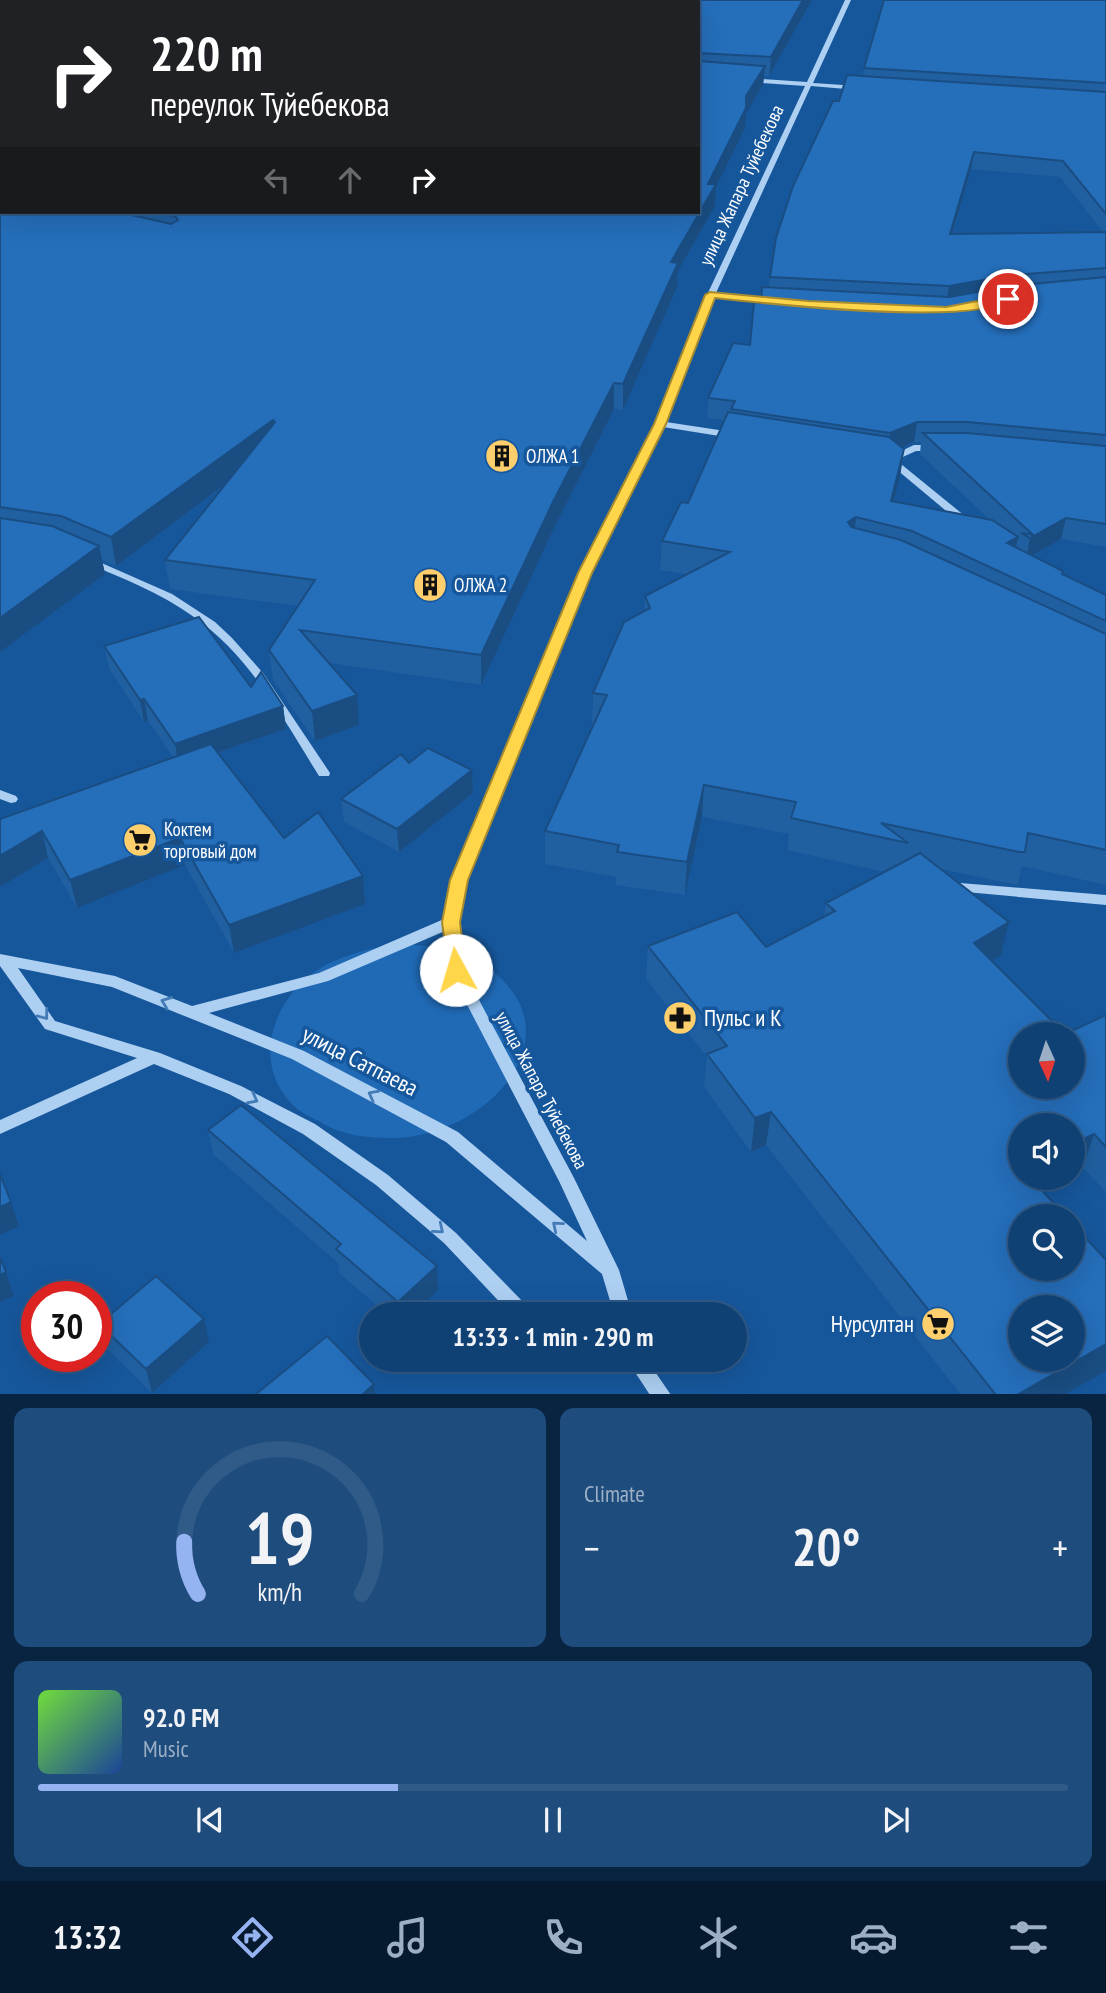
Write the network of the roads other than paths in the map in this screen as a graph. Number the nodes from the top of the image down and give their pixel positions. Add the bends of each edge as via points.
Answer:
1 (848, 0) edge
2 (740, 80) edge
3 (810, 85) junction
4 (863, 89) edge
5 (710, 295) junction
6 (780, 301) edge
7 (660, 424) junction
8 (741, 436) edge
9 (952, 448) edge
10 (876, 457) edge
11 (889, 459) junction
12 (974, 529) edge
13 (73, 554) edge
14 (324, 773) dead end
15 (960, 888) edge
16 (1106, 900) edge
17 (451, 922) junction
18 (2, 959) edge
19 (192, 1012) junction
20 (154, 1057) junction
21 (0, 1127) edge
22 (610, 1270) junction
23 (511, 1302) edge
24 (619, 1302) edge
25 (642, 1372) edge
26 (661, 1394) edge

1 - 3 street, улица Жапара Туйебекова
2 - 3 street
3 - 4 street
3 - 5 street, улица Жапара Туйебекова
5 - 6 street
5 - 7 street, улица Жапара Туйебекова
7 - 8 street
7 - 17 street, улица Жапара Туйебекова via 585,573 459,880
9 - 11 street via 914,447
10 - 11 street
11 - 12 street
13 - 14 street via 141,583 211,624 268,686
15 - 16 street
17 - 19 street via 323,977
17 - 22 street, улица Жапара Туйебекова via 456,970
19 -> 18 street, улица Сатпаева via 115,982
18 -> 20 street, улица Сатпаева via 50,1025
22 -> 19 street, улица Сатпаева via 452,1137 298,1055
20 - 21 street
20 -> 23 street, улица Сатпаева via 236,1090 309,1129 382,1180 440,1229
22 - 24 street
25 - 26 street

